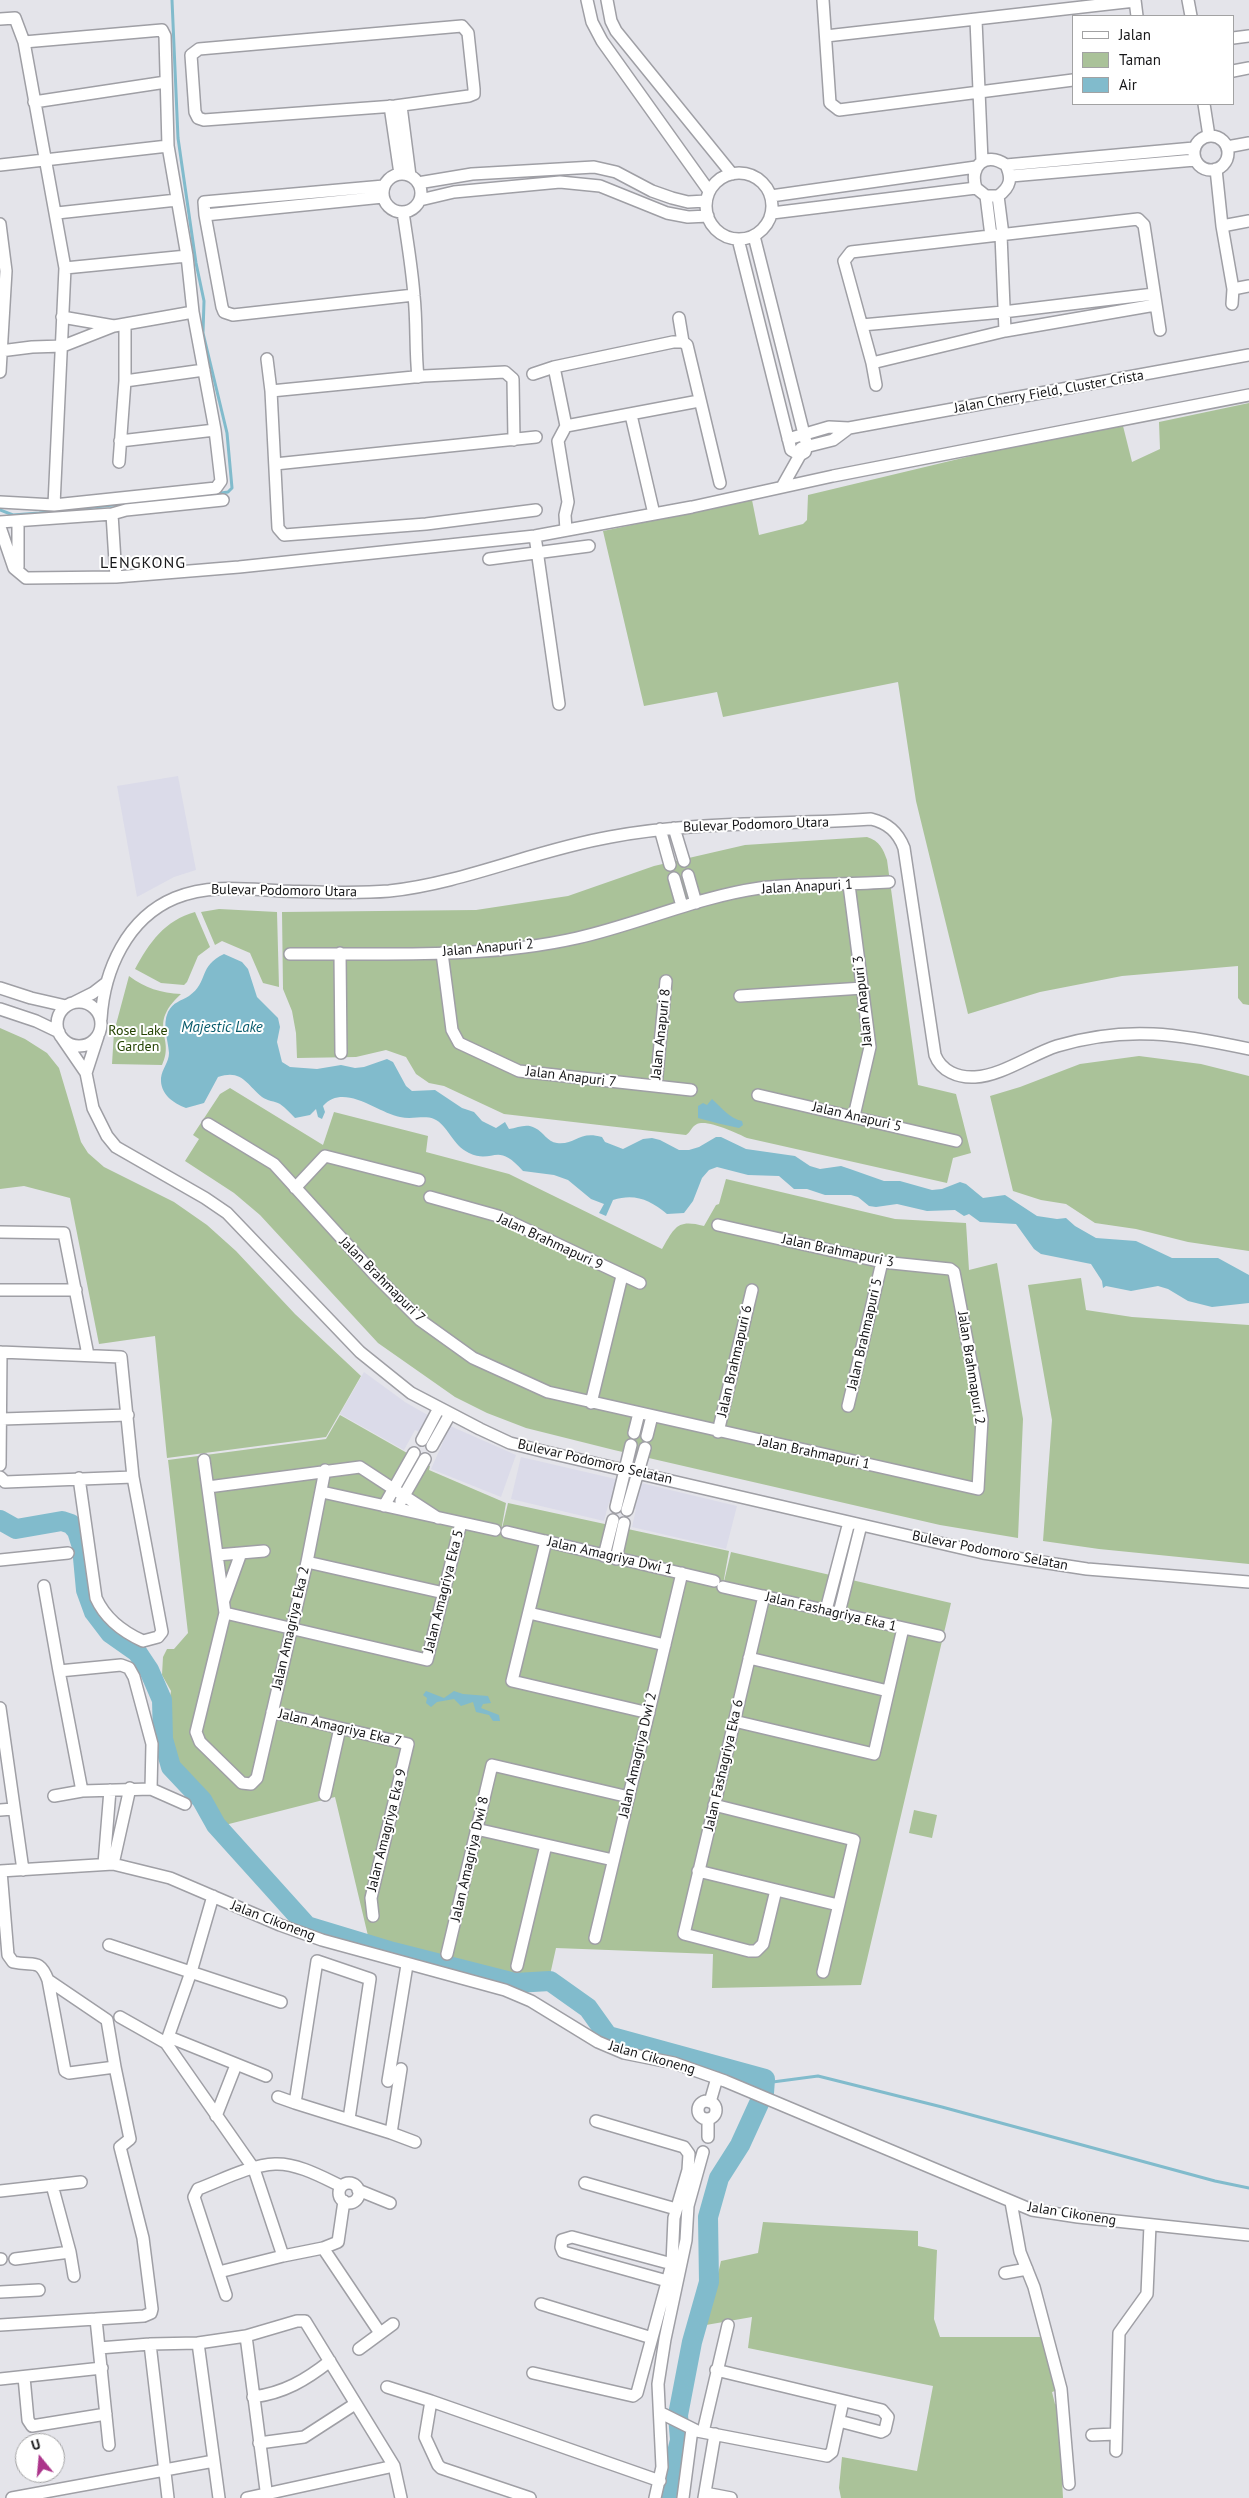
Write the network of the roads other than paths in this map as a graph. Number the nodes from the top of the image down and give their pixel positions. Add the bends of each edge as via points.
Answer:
1 (587, 0) edge
2 (607, 0) edge
3 (823, 0) edge
4 (1188, 0) edge
5 (1135, 1) edge
6 (1137, 15) edge
7 (1191, 15) edge
8 (0, 20) edge
9 (976, 20) junction
10 (826, 36) junction
11 (1249, 36) edge
12 (1234, 38) edge
13 (24, 42) junction
14 (1249, 68) edge
15 (1234, 71) edge
16 (1072, 80) edge
17 (166, 82) junction
18 (980, 92) junction
19 (34, 102) junction
20 (1204, 105) edge
21 (396, 106) junction
22 (1209, 136) junction
23 (1249, 143) edge
24 (168, 146) junction
25 (1227, 147) junction
26 (1194, 154) junction
27 (44, 160) junction
28 (979, 164) junction
29 (0, 165) edge
30 (1006, 165) junction
31 (1216, 169) junction
32 (616, 172) junction
33 (499, 173) junction
34 (472, 174) junction
35 (732, 174) junction
36 (1011, 176) junction
37 (409, 178) junction
38 (500, 188) junction
39 (976, 188) junction
40 (609, 189) junction
41 (474, 190) junction
42 (804, 191) junction
43 (383, 192) junction
44 (708, 196) junction
45 (771, 196) junction
46 (986, 196) junction
47 (998, 196) junction
48 (177, 200) junction
49 (420, 200) junction
50 (806, 209) junction
51 (403, 212) junction
52 (57, 213) junction
53 (772, 213) junction
54 (708, 216) junction
55 (1249, 220) edge
56 (0, 224) edge
57 (1222, 226) junction
58 (998, 235) junction
59 (754, 236) junction
60 (1, 237) edge
61 (738, 239) junction
62 (187, 256) junction
63 (65, 268) junction
64 (1249, 286) edge
65 (1233, 289) junction
66 (414, 295) junction
67 (2, 296) edge
68 (1154, 299) junction
69 (1232, 304) dead end
70 (192, 312) junction
71 (1003, 312) junction
72 (62, 317) junction
73 (679, 318) dead end
74 (119, 325) junction
75 (862, 325) junction
76 (1160, 330) dead end
77 (1005, 331) junction
78 (683, 342) junction
79 (63, 346) junction
80 (1, 351) edge
81 (1249, 355) edge
82 (267, 360) dead end
83 (872, 363) junction
84 (554, 367) junction
85 (204, 370) junction
86 (0, 372) edge
87 (533, 374) dead end
88 (421, 376) junction
89 (125, 381) junction
90 (876, 385) dead end
91 (271, 391) junction
92 (1249, 395) edge
93 (699, 401) junction
94 (631, 415) junction
95 (566, 426) junction
96 (849, 428) junction
97 (215, 430) junction
98 (804, 434) junction
99 (536, 437) dead end
100 (514, 440) junction
101 (120, 441) junction
102 (797, 448) junction
103 (119, 462) dead end
104 (275, 464) junction
105 (720, 483) dead end
106 (782, 487) junction
107 (223, 500) dead end
108 (0, 502) edge
109 (54, 505) junction
110 (536, 510) dead end
111 (112, 514) junction
112 (654, 514) junction
113 (0, 522) edge
114 (18, 522) junction
115 (0, 527) edge
116 (566, 530) junction
117 (535, 536) junction
118 (589, 546) dead end
119 (538, 552) junction
120 (489, 559) dead end
121 (18, 574) junction
122 (116, 576) junction
123 (559, 704) dead end
124 (674, 828) junction
125 (660, 829) junction
126 (684, 861) dead end
127 (670, 864) dead end
128 (688, 875) dead end
129 (674, 878) dead end
130 (889, 882) dead end
131 (849, 885) junction
132 (696, 903) junction
133 (682, 906) junction
134 (340, 953) junction
135 (442, 953) junction
136 (290, 954) dead end
137 (666, 981) dead end
138 (106, 983) junction
139 (0, 988) edge
140 (863, 988) junction
141 (740, 996) dead end
142 (31, 998) junction
143 (70, 1004) junction
144 (0, 1009) edge
145 (24, 1016) junction
146 (101, 1019) junction
147 (99, 1034) junction
148 (60, 1035) junction
149 (1249, 1049) edge
150 (341, 1053) dead end
151 (86, 1072) junction
152 (656, 1086) junction
153 (691, 1090) dead end
154 (758, 1095) dead end
155 (854, 1116) junction
156 (208, 1124) dead end
157 (956, 1140) dead end
158 (419, 1180) dead end
159 (295, 1188) junction
160 (430, 1198) dead end
161 (718, 1225) dead end
162 (0, 1232) edge
163 (882, 1262) junction
164 (622, 1276) junction
165 (956, 1276) joint
166 (640, 1283) dead end
167 (0, 1290) edge
168 (76, 1290) junction
169 (752, 1290) dead end
170 (0, 1352) edge
171 (88, 1355) junction
172 (591, 1403) junction
173 (848, 1406) dead end
174 (439, 1408) junction
175 (639, 1413) junction
176 (450, 1414) junction
177 (128, 1415) junction
178 (652, 1416) junction
179 (2, 1419) junction
180 (718, 1432) junction
181 (634, 1433) dead end
182 (647, 1436) dead end
183 (422, 1440) dead end
184 (631, 1445) dead end
185 (432, 1446) dead end
186 (645, 1448) dead end
187 (414, 1453) dead end
188 (425, 1459) dead end
189 (204, 1460) dead end
190 (0, 1465) edge
191 (625, 1469) junction
192 (325, 1470) junction
193 (639, 1472) junction
194 (133, 1476) junction
195 (0, 1477) edge
196 (79, 1478) junction
197 (208, 1487) junction
198 (392, 1488) junction
199 (977, 1489) joint
200 (322, 1492) junction
201 (404, 1496) junction
202 (384, 1506) junction
203 (397, 1509) junction
204 (438, 1518) junction
205 (849, 1522) junction
206 (461, 1523) junction
207 (861, 1525) junction
208 (546, 1541) junction
209 (264, 1550) dead end
210 (68, 1553) dead end
211 (241, 1553) junction
212 (217, 1556) junction
213 (604, 1556) junction
214 (616, 1559) junction
215 (0, 1560) edge
216 (307, 1562) junction
217 (682, 1573) junction
218 (1249, 1582) edge
219 (718, 1584) joint
220 (44, 1586) dead end
221 (444, 1592) junction
222 (764, 1596) junction
223 (224, 1608) junction
224 (826, 1610) junction
225 (529, 1613) junction
226 (839, 1613) junction
227 (291, 1627) junction
228 (903, 1628) junction
229 (939, 1636) dead end
230 (665, 1645) junction
231 (749, 1658) junction
232 (59, 1671) junction
233 (888, 1691) junction
234 (0, 1710) edge
235 (272, 1712) junction
236 (648, 1713) junction
237 (734, 1721) junction
238 (340, 1728) junction
239 (408, 1744) joint
240 (3, 1759) edge
241 (130, 1788) junction
242 (151, 1789) junction
243 (110, 1790) junction
244 (82, 1792) junction
245 (325, 1795) dead end
246 (54, 1796) dead end
247 (629, 1797) junction
248 (186, 1804) dead end
249 (714, 1805) junction
250 (13, 1809) junction
251 (0, 1810) edge
252 (476, 1829) junction
253 (546, 1845) junction
254 (613, 1860) junction
255 (108, 1864) junction
256 (23, 1870) junction
257 (1, 1871) edge
258 (698, 1871) junction
259 (776, 1890) junction
260 (213, 1896) junction
261 (838, 1905) junction
262 (373, 1916) dead end
263 (595, 1938) dead end
264 (322, 1940) junction
265 (109, 1945) dead end
266 (447, 1954) dead end
267 (317, 1962) junction
268 (407, 1964) junction
269 (517, 1966) dead end
270 (191, 1972) junction
271 (823, 1972) dead end
272 (48, 1980) junction
273 (281, 2002) dead end
274 (120, 2016) dead end
275 (167, 2040) junction
276 (236, 2065) junction
277 (115, 2068) junction
278 (401, 2069) dead end
279 (266, 2076) dead end
280 (717, 2078) junction
281 (388, 2081) dead end
282 (278, 2097) dead end
283 (295, 2103) junction
284 (216, 2116) junction
285 (348, 2120) junction
286 (596, 2120) dead end
287 (391, 2133) junction
288 (708, 2137) dead end
289 (415, 2142) dead end
290 (703, 2152) dead end
291 (254, 2168) junction
292 (80, 2182) dead end
293 (585, 2183) dead end
294 (52, 2185) junction
295 (341, 2186) junction
296 (358, 2190) junction
297 (0, 2191) edge
298 (344, 2201) junction
299 (390, 2203) dead end
300 (1014, 2203) junction
301 (676, 2209) junction
302 (1150, 2225) junction
303 (1249, 2235) edge
304 (323, 2248) junction
305 (70, 2252) junction
306 (283, 2256) junction
307 (16, 2258) dead end
308 (1027, 2269) junction
309 (219, 2272) junction
310 (672, 2273) junction
311 (1005, 2273) dead end
312 (74, 2276) dead end
313 (39, 2290) dead end
314 (0, 2292) edge
315 (226, 2295) dead end
316 (541, 2304) dead end
317 (96, 2319) junction
318 (393, 2324) dead end
319 (0, 2325) edge
320 (728, 2325) dead end
321 (380, 2333) junction
322 (246, 2336) junction
323 (652, 2338) junction
324 (198, 2343) junction
325 (150, 2344) junction
326 (99, 2348) junction
327 (359, 2349) dead end
328 (330, 2361) junction
329 (102, 2368) junction
330 (716, 2370) junction
331 (533, 2373) dead end
332 (24, 2377) junction
333 (0, 2379) edge
334 (387, 2387) dead end
335 (254, 2397) junction
336 (432, 2401) junction
337 (842, 2401) junction
338 (355, 2404) junction
339 (661, 2413) junction
340 (106, 2414) junction
341 (839, 2421) junction
342 (689, 2426) junction
343 (715, 2434) junction
344 (1116, 2434) junction
345 (1092, 2436) dead end
346 (259, 2443) junction
347 (109, 2444) dead end
348 (1116, 2451) dead end
349 (214, 2461) junction
350 (394, 2466) junction
351 (164, 2470) junction
352 (660, 2481) junction
353 (1069, 2484) dead end
354 (705, 2495) edge
355 (266, 2496) edge
356 (12, 2498) edge
357 (168, 2498) edge
358 (219, 2498) edge
359 (248, 2498) edge
360 (401, 2498) edge
361 (530, 2498) edge
362 (655, 2498) edge
363 (683, 2498) edge
364 (731, 2498) edge

1 - 44 street via 592,22 602,41
2 - 35 street via 616,31
3 - 10 street
4 - 7 street
5 - 6 street
5 - 9 street
8 - 13 street via 15,18
9 - 10 street
9 - 18 street
10 - 18 street via 830,103 839,110
11 - 12 street
13 - 17 street via 162,30 165,36
13 - 19 street
14 - 15 street
16 - 18 street
17 - 19 street
17 - 24 street
18 - 28 street
19 - 27 street
20 - 22 street
21 - 21 street via 474,94 468,33 462,26 199,49 191,55 195,112 204,120
21 - 37 street
22 - 25 street via 1220,138
22 - 26 street via 1202,138
23 - 25 street
24 - 27 street
24 - 48 street
25 - 31 street via 1226,160
26 - 30 street
26 - 31 street via 1204,169
26 - 36 street
27 - 29 street
27 - 52 street
28 - 30 street via 991,159
28 - 39 street via 972,178
28 - 42 street
30 - 36 street
31 - 57 street
32 - 33 street via 594,167
32 - 40 street
32 - 44 street via 672,198 688,202
33 - 34 street
33 - 38 street
34 - 37 street
34 - 41 street
35 - 44 street via 722,177
35 - 45 street via 756,177
36 - 47 street
37 - 43 street via 390,178
37 - 49 street
38 - 40 street via 560,182
38 - 41 street
39 - 46 street
39 - 50 street
40 - 54 street via 667,213
41 - 49 street
42 - 45 street
42 - 50 street
43 - 51 street via 387,205
43 - 66 street via 204,215 222,307 229,314
44 - 54 street
45 - 53 street
46 - 47 street
46 - 58 street
47 - 58 street
48 - 52 street
48 - 62 street
49 - 51 street
50 - 53 street
51 - 66 street
52 - 63 street
53 - 59 street
54 - 61 street via 719,232
55 - 57 street
56 - 60 street
57 - 65 street
58 - 68 street via 1138,219 1144,226
58 - 71 street
58 - 75 street via 851,252 844,261
59 - 61 street
59 - 98 street
60 - 67 street via 6,271
61 - 102 street
62 - 63 street
62 - 70 street
63 - 72 street
64 - 65 street
65 - 69 street
66 - 88 street via 414,347
67 - 80 street
68 - 71 street
68 - 76 street
68 - 77 street
70 - 74 street
70 - 85 street
71 - 75 street
71 - 77 street
72 - 74 street
72 - 79 street
73 - 78 street
74 - 79 street
74 - 89 street
75 - 83 street
77 - 83 street
78 - 84 street
78 - 93 street via 687,345
79 - 80 street
79 - 109 street
80 - 86 street
81 - 96 street, Jalan Cherry Field, Cluster Crista
82 - 91 street
83 - 90 street
84 - 87 street
84 - 95 street
85 - 89 street
85 - 97 street
88 - 91 street
88 - 100 street via 505,372 511,375
89 - 101 street
91 - 104 street
92 - 106 street
93 - 94 street
93 - 105 street
94 - 95 street
94 - 112 street
95 - 116 street via 558,441 568,502
96 - 98 street via 829,428
96 - 102 street via 833,440
97 - 101 street
97 - 109 street via 221,480 216,488
98 - 102 street
98 - 102 street
99 - 100 street
100 - 104 street
101 - 103 street
102 - 106 street
104 - 110 street via 278,528 284,534 426,524
106 - 112 street
107 - 111 street
108 - 109 street
111 - 114 street
111 - 122 street
112 - 116 street
113 - 114 street
114 - 121 street
115 - 121 street
116 - 117 street
117 - 119 street
117 - 122 street via 239,567
118 - 119 street
119 - 120 street
119 - 123 street
121 - 122 street via 26,578
124 - 125 street, Bulevar Podomoro Utara
124 - 126 street
124 - 149 street, Bulevar Podomoro Utara via 871,819 884,822 891,828 904,848 935,1055 938,1062 965,1078 990,1075 1056,1047 1118,1034 1158,1032
125 - 127 street
125 - 138 street, Bulevar Podomoro Utara via 581,842 442,881 390,891 334,893 220,888 190,893 160,906 132,930
128 - 132 street
129 - 133 street
130 - 131 street, Jalan Anapuri 1
131 - 132 street, Jalan Anapuri 1 via 760,888
131 - 140 street, Jalan Anapuri 3
132 - 133 street, Jalan Anapuri 1
133 - 135 street, Jalan Anapuri 2 via 577,938 506,949
134 - 135 street, Jalan Anapuri 2
134 - 136 street, Jalan Anapuri 2
134 - 150 street
135 - 152 street, Jalan Anapuri 7 via 452,1030 459,1042 520,1071
137 - 152 street, Jalan Anapuri 8
138 - 143 street
138 - 146 street, Bulevar Podomoro Utara
139 - 142 street
140 - 141 street
140 - 155 street, Jalan Anapuri 3 via 870,1047
142 - 143 street
142 - 145 street via 35,1011 33,1015
143 - 146 street via 88,1003
143 - 148 street via 58,1017
144 - 145 street
145 - 148 street
146 - 147 street
147 - 148 street via 95,1040 82,1046 74,1045
147 - 151 street, Bulevar Podomoro Selatan
148 - 151 street, Bulevar Podomoro Selatan
151 - 174 street, Bulevar Podomoro Selatan via 93,1108 116,1147 227,1213 360,1352 411,1393
152 - 153 street, Jalan Anapuri 7
154 - 155 street, Jalan Anapuri 5
155 - 157 street, Jalan Anapuri 5
156 - 159 street, Jalan Brahmapuri 7 via 274,1164
158 - 159 street via 325,1156
159 - 172 street, Jalan Brahmapuri 7 via 375,1275 435,1331 473,1358 548,1392
160 - 164 street, Jalan Brahmapuri 9 via 498,1216
161 - 163 street, Jalan Brahmapuri 3
162 - 168 street via 64,1233
163 - 165 street, Jalan Brahmapuri 3 via 950,1269
163 - 173 street, Jalan Brahmapuri 5
164 - 166 street, Jalan Brahmapuri 9
164 - 172 street
165 - 199 street, Jalan Brahmapuri 2 via 982,1419
167 - 168 street
168 - 171 street
169 - 180 street, Jalan Brahmapuri 6
170 - 171 street
170 - 179 street
171 - 177 street via 121,1357
172 - 175 street, Jalan Brahmapuri 7
174 - 176 street, Bulevar Podomoro Selatan
174 - 183 street
175 - 178 street, Jalan Brahmapuri 7
175 - 181 street
176 - 185 street
176 - 191 street, Bulevar Podomoro Selatan via 510,1442
177 - 179 street
177 - 194 street
178 - 180 street, Jalan Brahmapuri 1
178 - 182 street
179 - 190 street
180 - 199 street, Jalan Brahmapuri 1
184 - 191 street
186 - 193 street
187 - 198 street
188 - 201 street
189 - 197 street
191 - 193 street, Bulevar Podomoro Selatan
191 - 193 street via 622,1509
192 - 197 street
192 - 198 street via 360,1467
192 - 200 street, Jalan Amagriya Eka 2
193 - 205 street, Bulevar Podomoro Selatan
194 - 196 street
194 - 196 street via 162,1632 158,1637 142,1641 131,1636 101,1610 96,1598
195 - 196 street via 5,1482
197 - 212 street
198 - 201 street
198 - 202 street
200 - 202 street, Jalan Amagriya Dwi 1
200 - 216 street, Jalan Amagriya Eka 2
201 - 203 street
201 - 204 street
202 - 203 street, Jalan Amagriya Dwi 1
203 - 204 street, Jalan Amagriya Dwi 1
204 - 206 street, Jalan Amagriya Dwi 1
205 - 207 street, Bulevar Podomoro Selatan
205 - 224 street
206 - 208 street, Jalan Amagriya Dwi 1
206 - 221 street, Jalan Amagriya Eka 5
207 - 218 street, Bulevar Podomoro Selatan via 1017,1559 1096,1570
207 - 226 street
208 - 213 street, Jalan Amagriya Dwi 1
208 - 225 street
209 - 211 street
210 - 215 street
211 - 212 street
211 - 223 street
212 - 223 street
213 - 214 street, Jalan Amagriya Dwi 1
213 - 214 street via 618,1521
214 - 217 street, Jalan Amagriya Dwi 1
216 - 221 street
216 - 227 street, Jalan Amagriya Eka 2
217 - 219 street, Jalan Amagriya Dwi 1
217 - 230 street, Jalan Amagriya Dwi 2
219 - 222 street, Jalan Fashagriya Eka 1
220 - 232 street
221 - 227 street, Jalan Amagriya Eka 5 via 427,1660
222 - 224 street, Jalan Fashagriya Eka 1
222 - 231 street, Jalan Fashagriya Eka 6
223 - 227 street
223 - 235 street, Jalan Amagriya Eka 2 via 196,1732 200,1742 242,1783 251,1784 257,1778
224 - 226 street, Jalan Fashagriya Eka 1
225 - 230 street
225 - 236 street via 512,1681
226 - 228 street, Jalan Fashagriya Eka 1
227 - 235 street, Jalan Amagriya Eka 2
228 - 229 street, Jalan Fashagriya Eka 1
228 - 233 street
230 - 236 street, Jalan Amagriya Dwi 2
231 - 233 street
231 - 237 street, Jalan Fashagriya Eka 6
232 - 242 street via 121,1665 129,1668 152,1744
232 - 244 street
233 - 237 street via 874,1754
234 - 240 street
235 - 238 street, Jalan Amagriya Eka 7
236 - 247 street, Jalan Amagriya Dwi 2
237 - 249 street, Jalan Fashagriya Eka 6
238 - 239 street, Jalan Amagriya Eka 7
238 - 245 street
239 - 262 street, Jalan Amagriya Eka 9 via 371,1898
240 - 250 street
241 - 242 street
241 - 243 street
241 - 255 street
242 - 248 street
243 - 244 street
243 - 255 street
244 - 246 street
247 - 252 street, Jalan Amagriya Dwi 8 via 492,1765
247 - 254 street, Jalan Amagriya Dwi 2
249 - 258 street, Jalan Fashagriya Eka 6
249 - 261 street via 854,1840
250 - 251 street
250 - 256 street
252 - 253 street
252 - 266 street, Jalan Amagriya Dwi 8
253 - 254 street
253 - 269 street
254 - 263 street, Jalan Amagriya Dwi 2
255 - 256 street, Jalan Cikoneng
255 - 260 street, Jalan Cikoneng via 170,1878
256 - 257 street, Jalan Cikoneng
257 - 272 street via 8,1955 13,1962 42,1966
258 - 259 street
258 - 259 street, Jalan Fashagriya Eka 6 via 684,1934 748,1951 756,1951 763,1944
259 - 261 street
260 - 264 street, Jalan Cikoneng via 280,1926
260 - 270 street
261 - 271 street
264 - 267 street
264 - 268 street, Jalan Cikoneng
265 - 270 street
267 - 283 street
267 - 285 street via 370,1979
268 - 280 street, Jalan Cikoneng via 505,1990 606,2045
268 - 281 street
270 - 273 street
270 - 275 street
272 - 277 street via 107,2020
272 - 277 street via 65,2071
274 - 275 street
275 - 276 street
275 - 284 street
276 - 279 street
276 - 284 street
277 - 317 street via 130,2139 120,2147 143,2238 152,2309 144,2316
278 - 287 street
280 - 288 street via 710,2102 716,2111 708,2119
280 - 300 street, Jalan Cikoneng
282 - 283 street
283 - 285 street
284 - 291 street
285 - 287 street
286 - 301 street via 684,2147 689,2154 688,2170
287 - 289 street
290 - 310 street via 688,2206 686,2240
291 - 295 street via 277,2163 293,2166
291 - 306 street
291 - 309 street via 195,2192
292 - 294 street
293 - 301 street
294 - 297 street
294 - 305 street
295 - 296 street via 349,2183
295 - 298 street via 339,2195
296 - 298 street via 356,2199
296 - 299 street
298 - 304 street via 338,2242
300 - 302 street, Jalan Cikoneng via 1032,2210
300 - 308 street via 1020,2252
301 - 310 street
302 - 303 street, Jalan Cikoneng
302 - 344 street via 1147,2294 1119,2333
304 - 306 street
304 - 321 street
305 - 307 street
305 - 312 street
306 - 309 street
308 - 311 street
308 - 353 street via 1061,2389
309 - 315 street
310 - 310 street via 572,2237 562,2240 563,2252
310 - 323 street
310 - 339 street via 658,2384
313 - 314 street
316 - 323 street
317 - 319 street
317 - 326 street
318 - 321 street
320 - 330 street
321 - 327 street
322 - 324 street
322 - 328 street via 305,2321
322 - 335 street
323 - 331 street via 637,2393 633,2396
324 - 325 street
324 - 349 street
325 - 326 street
325 - 351 street
326 - 329 street
328 - 335 street via 295,2386
328 - 338 street
329 - 332 street
329 - 340 street
330 - 337 street
330 - 342 street
332 - 333 street
332 - 340 street via 28,2420 32,2426
334 - 336 street
335 - 346 street
336 - 352 street
336 - 361 street via 424,2437 441,2468
337 - 341 street
337 - 341 street via 882,2410 888,2416 881,2432
338 - 346 street via 304,2437
338 - 350 street
339 - 342 street
339 - 352 street
340 - 347 street
341 - 343 street via 832,2452 827,2456
342 - 343 street
342 - 363 street
343 - 354 street
344 - 345 street
344 - 348 street
346 - 355 street
349 - 351 street
349 - 358 street
350 - 355 street
350 - 360 street
351 - 356 street
351 - 357 street
352 - 362 street
354 - 364 street
355 - 359 street

